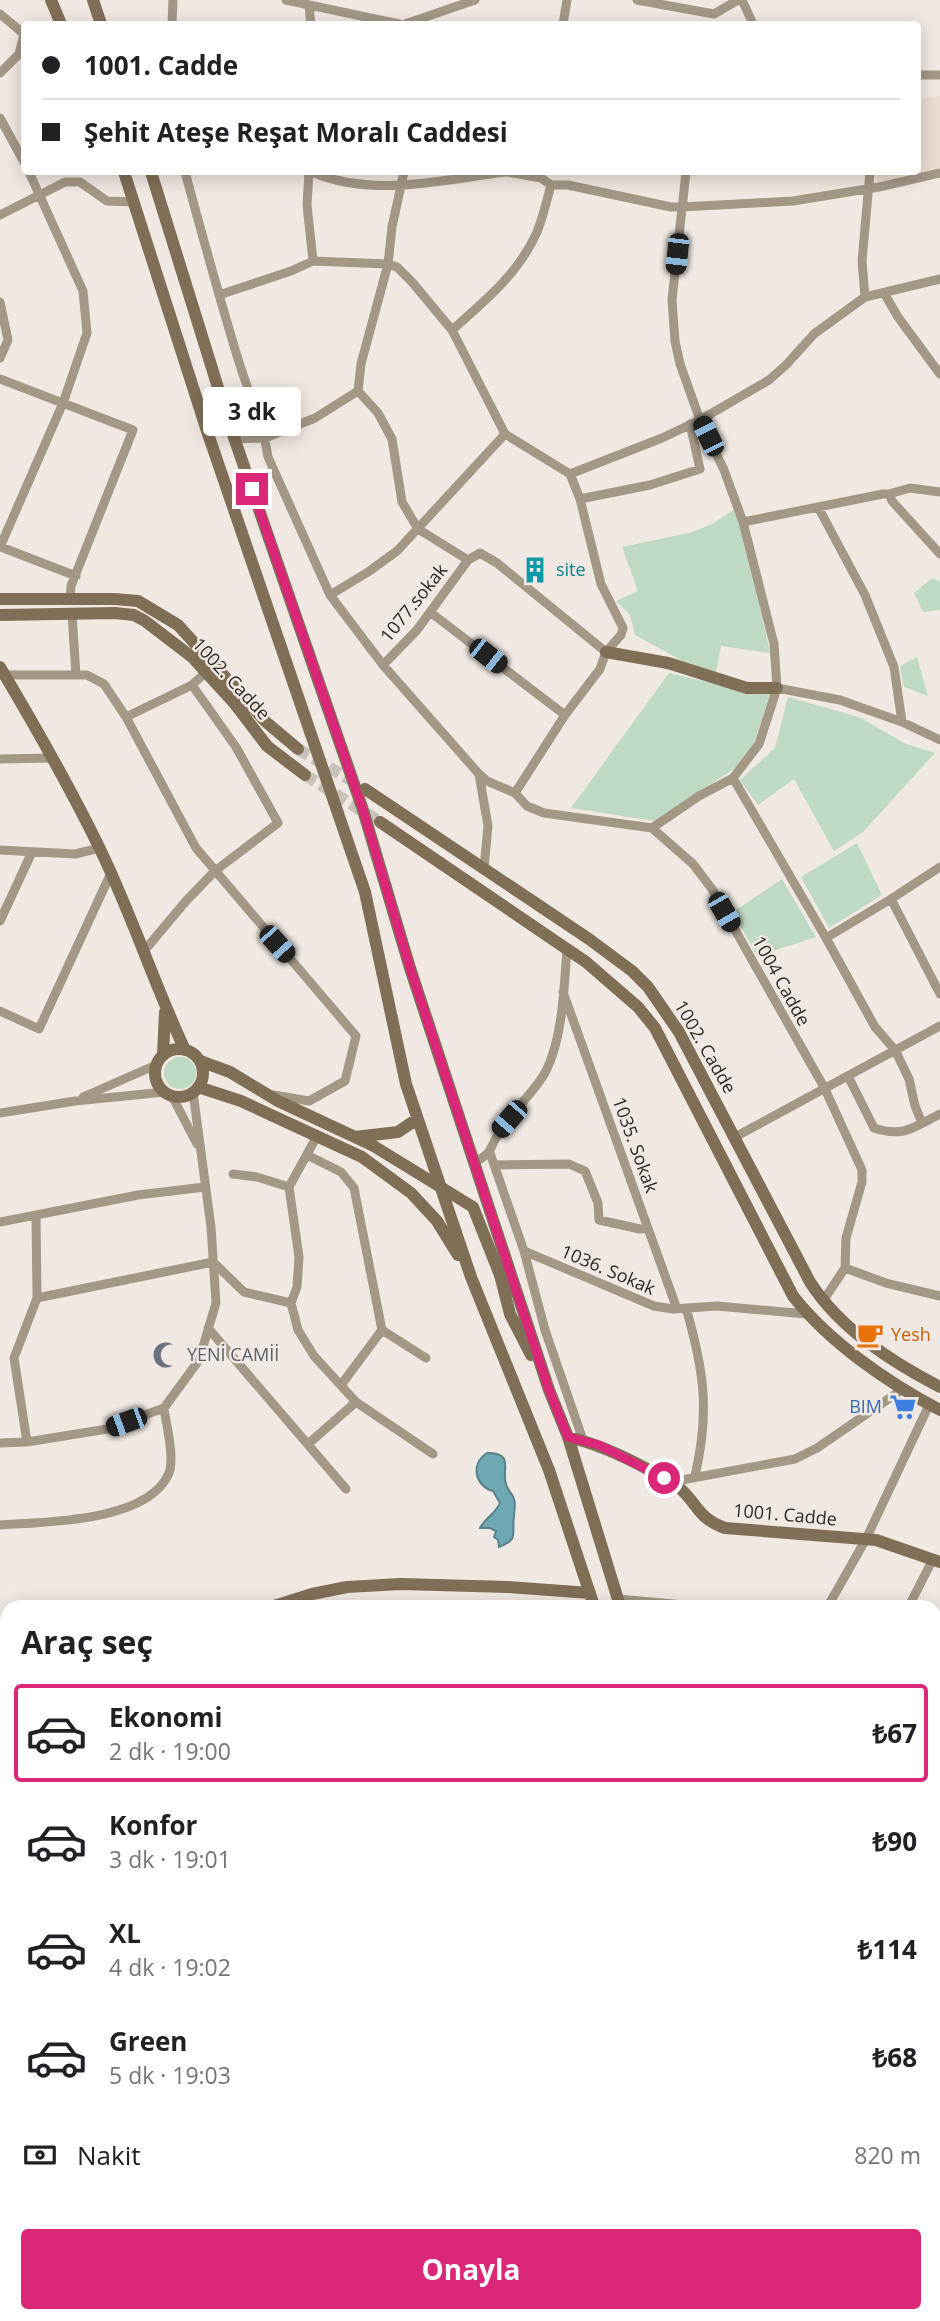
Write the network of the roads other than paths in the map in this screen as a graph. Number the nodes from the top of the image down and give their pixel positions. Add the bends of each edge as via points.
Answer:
1 (51, 0) edge
2 (173, 0) edge
3 (286, 0) edge
4 (475, 0) edge
5 (567, 0) edge
6 (637, 0) edge
7 (740, 0) edge
8 (96, 2) edge
9 (309, 6) junction
10 (720, 11) junction
11 (0, 14) edge
12 (60, 21) edge
13 (100, 21) edge
14 (172, 21) edge
15 (311, 21) edge
16 (384, 21) edge
17 (422, 21) edge
18 (564, 21) edge
19 (720, 21) edge
20 (751, 21) edge
21 (21, 32) edge
22 (21, 46) edge
23 (0, 73) edge
24 (921, 75) edge
25 (940, 75) edge
26 (0, 118) edge
27 (21, 156) edge
28 (940, 173) edge
29 (30, 175) edge
30 (125, 175) edge
31 (152, 175) edge
32 (186, 175) edge
33 (310, 175) edge
34 (318, 175) edge
35 (404, 175) edge
36 (484, 175) edge
37 (541, 175) edge
38 (686, 175) edge
39 (869, 175) edge
40 (551, 185) junction
41 (402, 186) junction
42 (867, 188) junction
43 (40, 196) junction
44 (134, 202) junction
45 (682, 207) junction
46 (0, 215) edge
47 (313, 261) junction
48 (388, 264) junction
49 (940, 279) edge
50 (884, 293) junction
51 (219, 295) junction
52 (865, 297) junction
53 (0, 302) edge
54 (452, 330) junction
55 (0, 358) edge
56 (940, 374) edge
57 (0, 379) edge
58 (358, 391) junction
59 (63, 403) junction
60 (695, 422) junction
61 (505, 435) junction
62 (234, 439) junction
63 (265, 439) junction
64 (570, 474) junction
65 (940, 492) edge
66 (890, 494) junction
67 (580, 499) junction
68 (818, 507) junction
69 (743, 522) junction
70 (418, 529) junction
71 (1, 547) edge
72 (940, 554) edge
73 (468, 560) junction
74 (76, 576) junction
75 (330, 595) junction
76 (70, 598) junction
77 (0, 599) edge
78 (430, 612) junction
79 (72, 614) junction
80 (0, 615) edge
81 (606, 653) junction
82 (383, 665) junction
83 (210, 668) junction
84 (2, 672) edge
85 (76, 675) junction
86 (192, 685) junction
87 (777, 688) junction
88 (565, 715) junction
89 (127, 717) junction
90 (902, 722) junction
91 (940, 740) edge
92 (298, 749) tunnel mouth
93 (52, 758) junction
94 (0, 759) edge
95 (479, 774) junction
96 (305, 775) tunnel mouth
97 (733, 778) junction
98 (365, 789) tunnel mouth
99 (515, 793) junction
100 (380, 822) tunnel mouth
101 (652, 828) junction
102 (100, 848) junction
103 (0, 850) edge
104 (32, 852) junction
105 (940, 867) edge
106 (484, 868) junction
107 (215, 871) junction
108 (111, 873) junction
109 (473, 885) junction
110 (891, 899) junction
111 (0, 921) edge
112 (578, 931) junction
113 (826, 938) junction
114 (566, 948) junction
115 (144, 951) junction
116 (563, 992) junction
117 (940, 994) edge
118 (165, 1008) junction
119 (0, 1011) edge
120 (940, 1026) edge
121 (185, 1050) junction
122 (895, 1050) junction
123 (160, 1060) junction
124 (200, 1061) junction
125 (848, 1076) junction
126 (196, 1089) junction
127 (825, 1089) junction
128 (168, 1094) junction
129 (265, 1094) junction
130 (75, 1101) junction
131 (0, 1113) edge
132 (940, 1114) edge
133 (417, 1119) junction
134 (922, 1123) junction
135 (317, 1136) junction
136 (355, 1137) junction
137 (735, 1138) junction
138 (717, 1148) junction
139 (200, 1149) junction
140 (490, 1153) junction
141 (307, 1155) junction
142 (474, 1163) junction
143 (495, 1165) junction
144 (233, 1174) dead end
145 (205, 1187) junction
146 (289, 1187) junction
147 (36, 1215) junction
148 (0, 1222) edge
149 (648, 1228) junction
150 (524, 1251) junction
151 (213, 1262) junction
152 (845, 1268) junction
153 (471, 1277) junction
154 (940, 1296) edge
155 (37, 1298) junction
156 (822, 1301) junction
157 (291, 1303) junction
158 (681, 1309) junction
159 (807, 1314) junction
160 (208, 1328) junction
161 (382, 1330) junction
162 (426, 1358) dead end
163 (341, 1385) junction
164 (940, 1388) edge
165 (903, 1389) junction
166 (549, 1390) junction
167 (356, 1402) junction
168 (934, 1407) edge
169 (164, 1408) junction
170 (568, 1437) junction
171 (583, 1440) junction
172 (27, 1442) junction
173 (0, 1443) edge
174 (308, 1444) junction
175 (433, 1454) dead end
176 (695, 1476) junction
177 (671, 1482) junction
178 (346, 1489) dead end
179 (0, 1525) edge
180 (866, 1539) junction
181 (937, 1561) edge
182 (590, 1593) junction
183 (293, 1600) edge
184 (592, 1600) edge
185 (618, 1600) edge
186 (831, 1600) edge
187 (913, 1600) edge

1 - 12 main road
2 - 14 street
3 - 9 street
4 - 17 street
5 - 18 street
6 - 10 street via 714,14
7 - 10 street
7 - 20 street
8 - 13 main road
9 - 15 street
9 - 16 street
10 - 19 street
11 - 21 street
22 - 23 street
24 - 25 street
26 - 27 street
28 - 42 street
29 - 43 street
30 - 44 main road
31 - 62 main road
32 - 51 street
33 - 47 street via 307,205
34 - 41 street via 352,185
35 - 41 street
36 - 41 street
37 - 40 street
38 - 45 street
39 - 42 street
40 - 45 street
40 - 54 street via 537,232 517,266 498,290
41 - 48 street
42 - 45 street via 793,201
42 - 52 street via 862,261
43 - 44 street via 65,181 80,182 107,201
43 - 46 street
43 - 59 street via 83,291 87,333
44 - 133 main road via 211,444 365,892
45 - 60 street via 672,300 675,341
47 - 48 street
47 - 51 street
48 - 54 street via 412,282
48 - 58 street
49 - 50 street
50 - 52 street
50 - 56 street
51 - 63 street
52 - 60 street via 814,334 769,380
53 - 55 street via 8,340
54 - 61 street
57 - 59 street
58 - 63 street via 315,418
58 - 70 street via 392,439 402,502
59 - 71 street
59 - 74 street via 133,430
60 - 64 street
60 - 67 street via 700,469
60 - 69 street via 724,470
61 - 64 street
61 - 70 street
62 - 63 street
62 - 142 main road via 363,810
63 - 75 street via 268,457
64 - 67 street
65 - 66 street via 909,488
66 - 68 street
66 - 72 street
67 - 81 street via 601,584 623,628
68 - 69 street
68 - 90 street via 865,595 894,667
69 - 87 street via 774,644
70 - 73 street
70 - 75 street via 397,551
71 - 74 street
73 - 78 street, 1077.sokak
73 - 81 street via 480,553 497,563
74 - 76 street
75 - 82 street
76 - 77 main road, 1002. Cadde
76 - 79 main road
76 - 83 main road, 1002. Cadde via 138,601 178,625
78 - 82 street, 1077.sokak
78 - 88 street
79 - 80 main road, 1002. Cadde
79 - 83 main road, 1002. Cadde via 134,615
79 - 85 street
81 - 87 main road via 668,663 747,688
81 - 88 street via 600,669
82 - 95 street
83 - 86 street
83 - 92 main road, 1002. Cadde
83 - 96 main road, 1002. Cadde via 267,746
84 - 85 street
84 - 93 main road
85 - 89 street via 104,684
86 - 89 street
86 - 107 street via 236,747 278,823
87 - 90 street via 840,700
87 - 97 street via 760,744
88 - 99 street
89 - 107 street via 196,848
90 - 91 street
93 - 94 street
93 - 102 main road
95 - 99 street
95 - 106 street via 488,826
97 - 101 street
97 - 113 street
98 - 106 main road, 1002. Cadde
99 - 101 street via 527,806 544,813
100 - 109 main road, 1002. Cadde
101 - 127 street, 1004 Cadde via 693,864 712,889
102 - 104 street via 75,854
102 - 108 main road
103 - 104 street
104 - 111 street
105 - 110 street
106 - 109 main road
106 - 112 main road, 1002. Cadde
107 - 115 street
107 - 129 street via 356,1036 345,1081 309,1101
108 - 115 main road
108 - 119 street via 39,1029
109 - 114 main road, 1002. Cadde
110 - 113 street
110 - 117 street
112 - 114 main road
112 - 137 main road, 1002. Cadde via 632,971 656,997
113 - 122 street via 875,1027
114 - 116 street
114 - 138 main road, 1002. Cadde via 622,991 655,1028
115 - 118 main road
116 - 140 street via 554,1052 545,1073 499,1131
116 - 149 street, 1035. Sokak
118 - 121 main road
118 - 123 main road
120 - 122 street
121 - 123 main road via 170,1051
121 - 124 main road
122 - 125 street
122 - 134 street
123 - 128 main road via 156,1080
123 - 130 street
124 - 126 main road via 203,1074
124 - 129 main road via 230,1072
125 - 127 street
125 - 134 street via 874,1128 890,1134
126 - 128 main road via 187,1096
126 - 135 main road via 241,1101
126 - 139 street
127 - 137 street
127 - 152 street, 1004 Cadde via 862,1170 846,1238
128 - 130 street
128 - 139 street
129 - 136 main road
130 - 131 street
132 - 134 street
133 - 136 main road via 398,1132
133 - 153 main road
135 - 141 street
135 - 153 main road via 362,1157 411,1193 437,1221
136 - 166 main road, bridge via 473,1207 510,1314
137 - 138 main road
137 - 156 main road, 1002. Cadde
138 - 159 main road, 1002. Cadde via 793,1296
139 - 145 street
140 - 142 street
140 - 143 street
141 - 146 street
141 - 161 street via 341,1172 354,1188
142 - 166 main road
143 - 149 street via 569,1164 585,1171 598,1203 599,1220
143 - 150 street
144 - 146 street
145 - 147 street
145 - 151 street
146 - 157 street via 299,1257
147 - 148 street
147 - 155 street
149 - 158 street, 1035. Sokak
150 - 158 street, 1036. Sokak via 637,1300
150 - 171 street
151 - 155 street
151 - 157 street via 244,1292
151 - 160 street via 216,1303
152 - 154 street
152 - 156 street
153 - 182 main road via 550,1470
155 - 172 street via 14,1358
156 - 159 main road
156 - 164 main road, 1002. Cadde via 860,1335
157 - 163 street via 298,1330
158 - 159 street, 1036. Sokak via 717,1306
158 - 176 street, 1035. Sokak via 699,1354 704,1387 704,1432
159 - 165 main road, 1002. Cadde
160 - 169 street via 199,1360
160 - 174 street
161 - 162 street
161 - 163 street
163 - 167 street
164 - 168 main road
165 - 168 main road, 1002. Cadde
165 - 176 street via 806,1454 774,1464
166 - 170 main road
167 - 174 street
167 - 175 street
168 - 180 street
169 - 172 street via 107,1429
169 - 179 street via 169,1472 153,1493 135,1506 99,1515
170 - 171 main road, 1001. Cadde
170 - 185 main road
171 - 177 main road, 1001. Cadde
172 - 173 street
174 - 178 street
176 - 177 street
177 - 180 main road, 1001. Cadde via 707,1520 725,1528
180 - 181 main road, 1001. Cadde
180 - 186 street
181 - 187 street
182 - 183 main road via 401,1584 347,1587
182 - 184 main road

